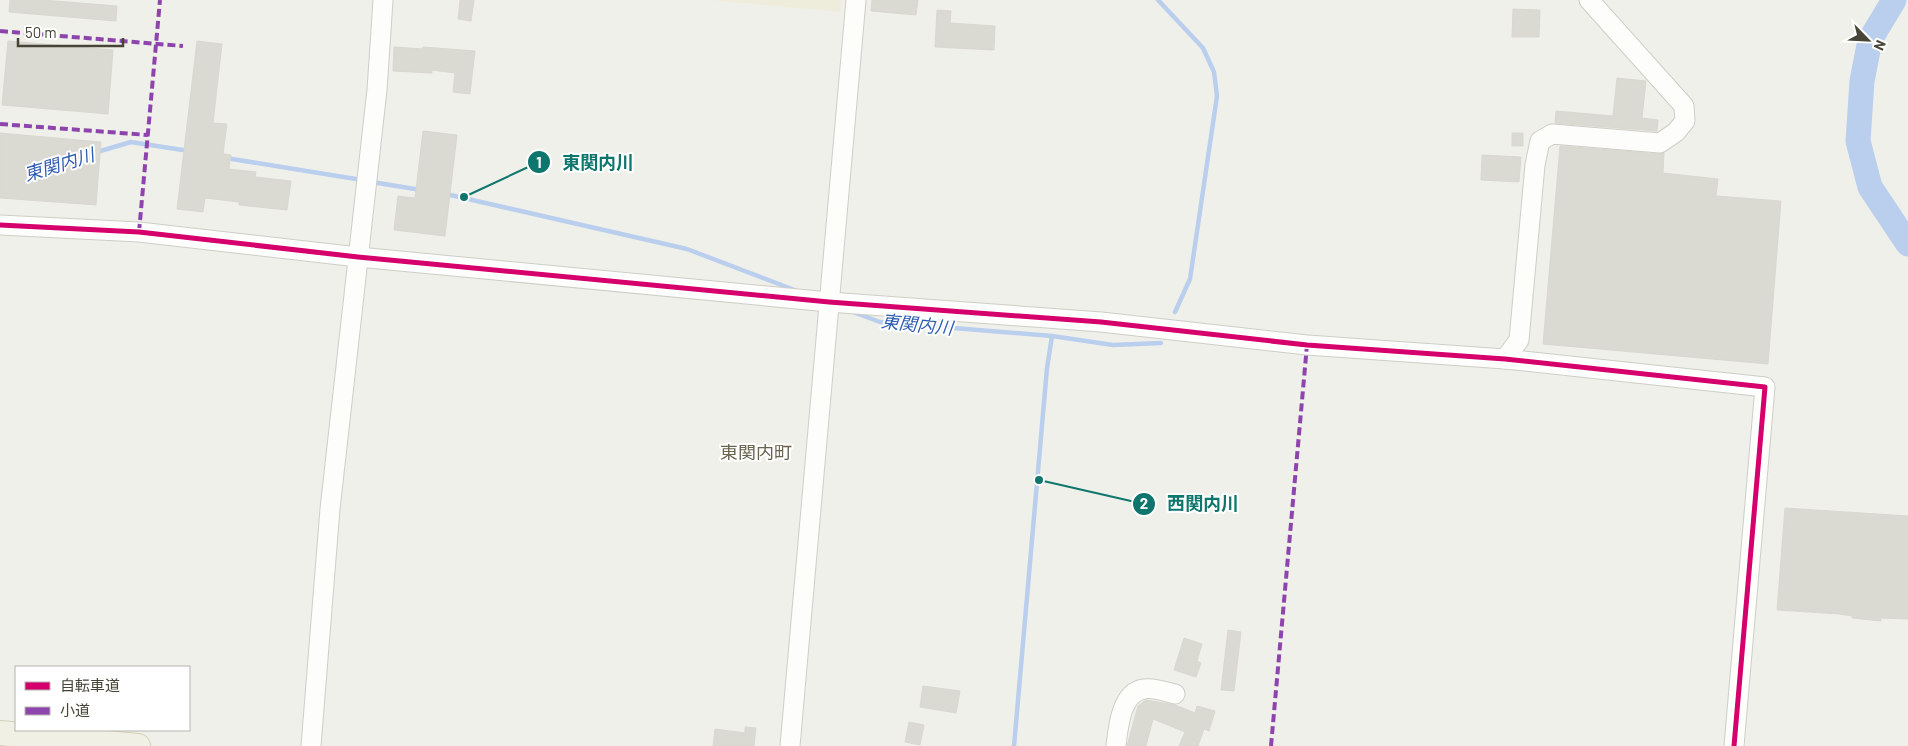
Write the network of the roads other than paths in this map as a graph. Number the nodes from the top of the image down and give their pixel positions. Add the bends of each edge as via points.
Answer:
1 (383, 0) edge
2 (856, 0) edge
3 (1589, 0) edge
4 (0, 224) edge
5 (358, 257) junction
6 (829, 302) junction
7 (1505, 359) junction
8 (1175, 694) dead end
9 (0, 733) edge
10 (138, 746) edge
11 (311, 746) edge
12 (790, 746) edge
13 (1116, 746) edge
14 (1734, 746) edge

1 - 5 street via 377,90
2 - 6 street
3 - 7 street via 1684,106 1685,121 1660,143 1552,134 1540,141 1535,165 1520,340
4 - 5 street via 139,232
5 - 6 street
5 - 11 street via 330,509
6 - 7 street via 1101,322 1307,345
6 - 12 street
7 - 14 street via 1765,387
8 - 13 street via 1145,688 1135,691 1126,702
9 - 10 main road

